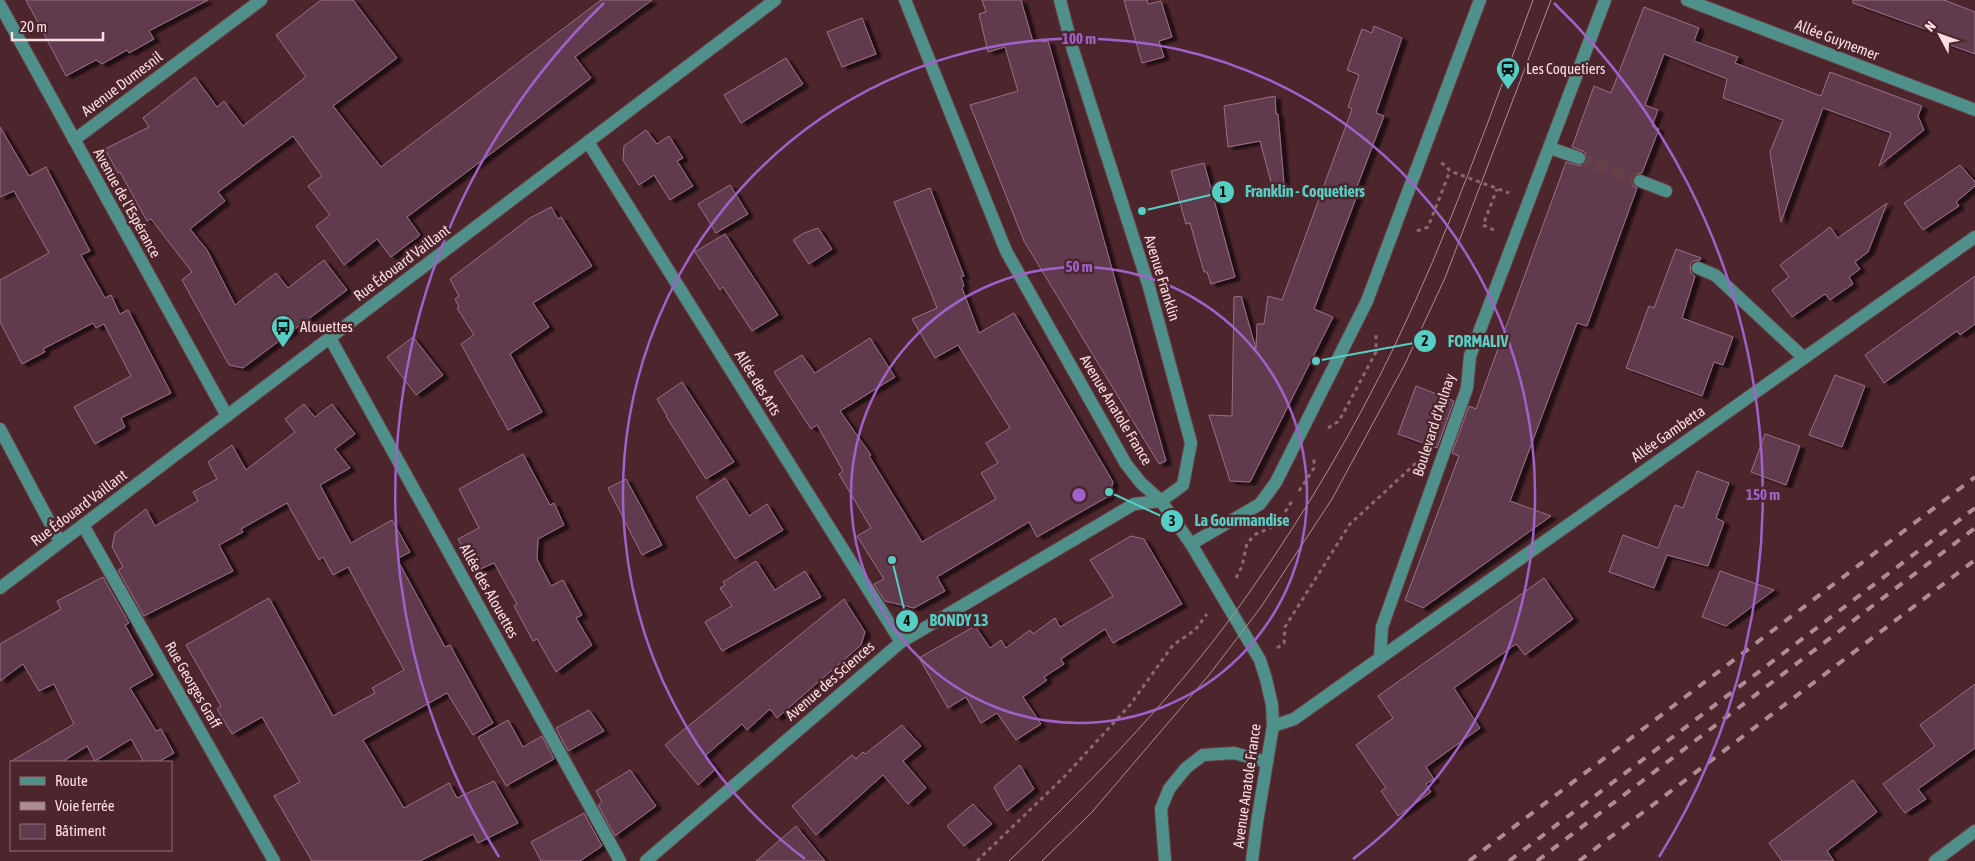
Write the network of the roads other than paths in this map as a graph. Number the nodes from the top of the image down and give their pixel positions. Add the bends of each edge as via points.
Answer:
1 (261, 0) edge
2 (775, 0) edge
3 (905, 0) edge
4 (1060, 0) edge
5 (1480, 0) edge
6 (1605, 0) edge
7 (1687, 0) edge
8 (0, 5) edge
9 (1975, 110) edge
10 (74, 140) junction
11 (588, 142) junction
12 (1550, 148) junction
13 (1579, 158) tunnel mouth
14 (1640, 181) tunnel mouth
15 (1666, 191) dead end
16 (1975, 237) edge
17 (1698, 268) dead end
18 (330, 338) junction
19 (1804, 358) junction
20 (227, 416) junction
21 (0, 429) edge
22 (1161, 501) junction
23 (83, 525) junction
24 (60, 542) junction
25 (1191, 544) junction
26 (0, 588) edge
27 (901, 642) junction
28 (1380, 658) junction
29 (1273, 726) junction
30 (1268, 762) junction
31 (1975, 832) edge
32 (274, 861) edge
33 (620, 861) edge
34 (646, 861) edge
35 (1165, 861) edge
36 (1252, 861) edge
37 (1935, 861) edge

1 - 10 street, Avenue Dumesnil
2 - 11 street, Rue Édouard Vaillant
3 - 22 street, Avenue Anatole France via 1006,251 1126,464
4 - 22 street, Avenue Franklin via 1149,287 1191,443 1183,485
5 - 25 street via 1367,301 1276,482 1260,504
6 - 12 street, Boulevard d'Aulnay
7 - 9 street, Allée Guynemer
8 - 10 street, Avenue de l'Espérance
10 - 20 street, Avenue de l'Espérance
11 - 18 street, Rue Édouard Vaillant
11 - 27 street, Allée des Arts
12 - 13 street
12 - 28 street, Boulevard d'Aulnay via 1470,356 1466,388 1382,627
14 - 15 street
16 - 19 street, Allée Gambetta
17 - 19 street via 1714,275
18 - 20 street, Rue Édouard Vaillant
18 - 33 street, Allée des Alouettes
19 - 28 street, Allée Gambetta
20 - 23 street, Rue Édouard Vaillant
21 - 24 street
22 - 25 street, Avenue Anatole France
22 - 27 street, Avenue des Sciences via 1134,504
23 - 24 street, Rue Édouard Vaillant
23 - 32 street, Rue Georges Graff
24 - 26 street, Rue Édouard Vaillant
25 - 29 street, Avenue Anatole France via 1260,660 1272,705
27 - 34 street, Avenue des Sciences
28 - 29 street via 1294,720
29 - 30 street, Avenue Anatole France
30 - 35 street via 1234,753 1202,755 1186,768 1169,789 1161,809
30 - 36 street, Avenue Anatole France
31 - 37 street

